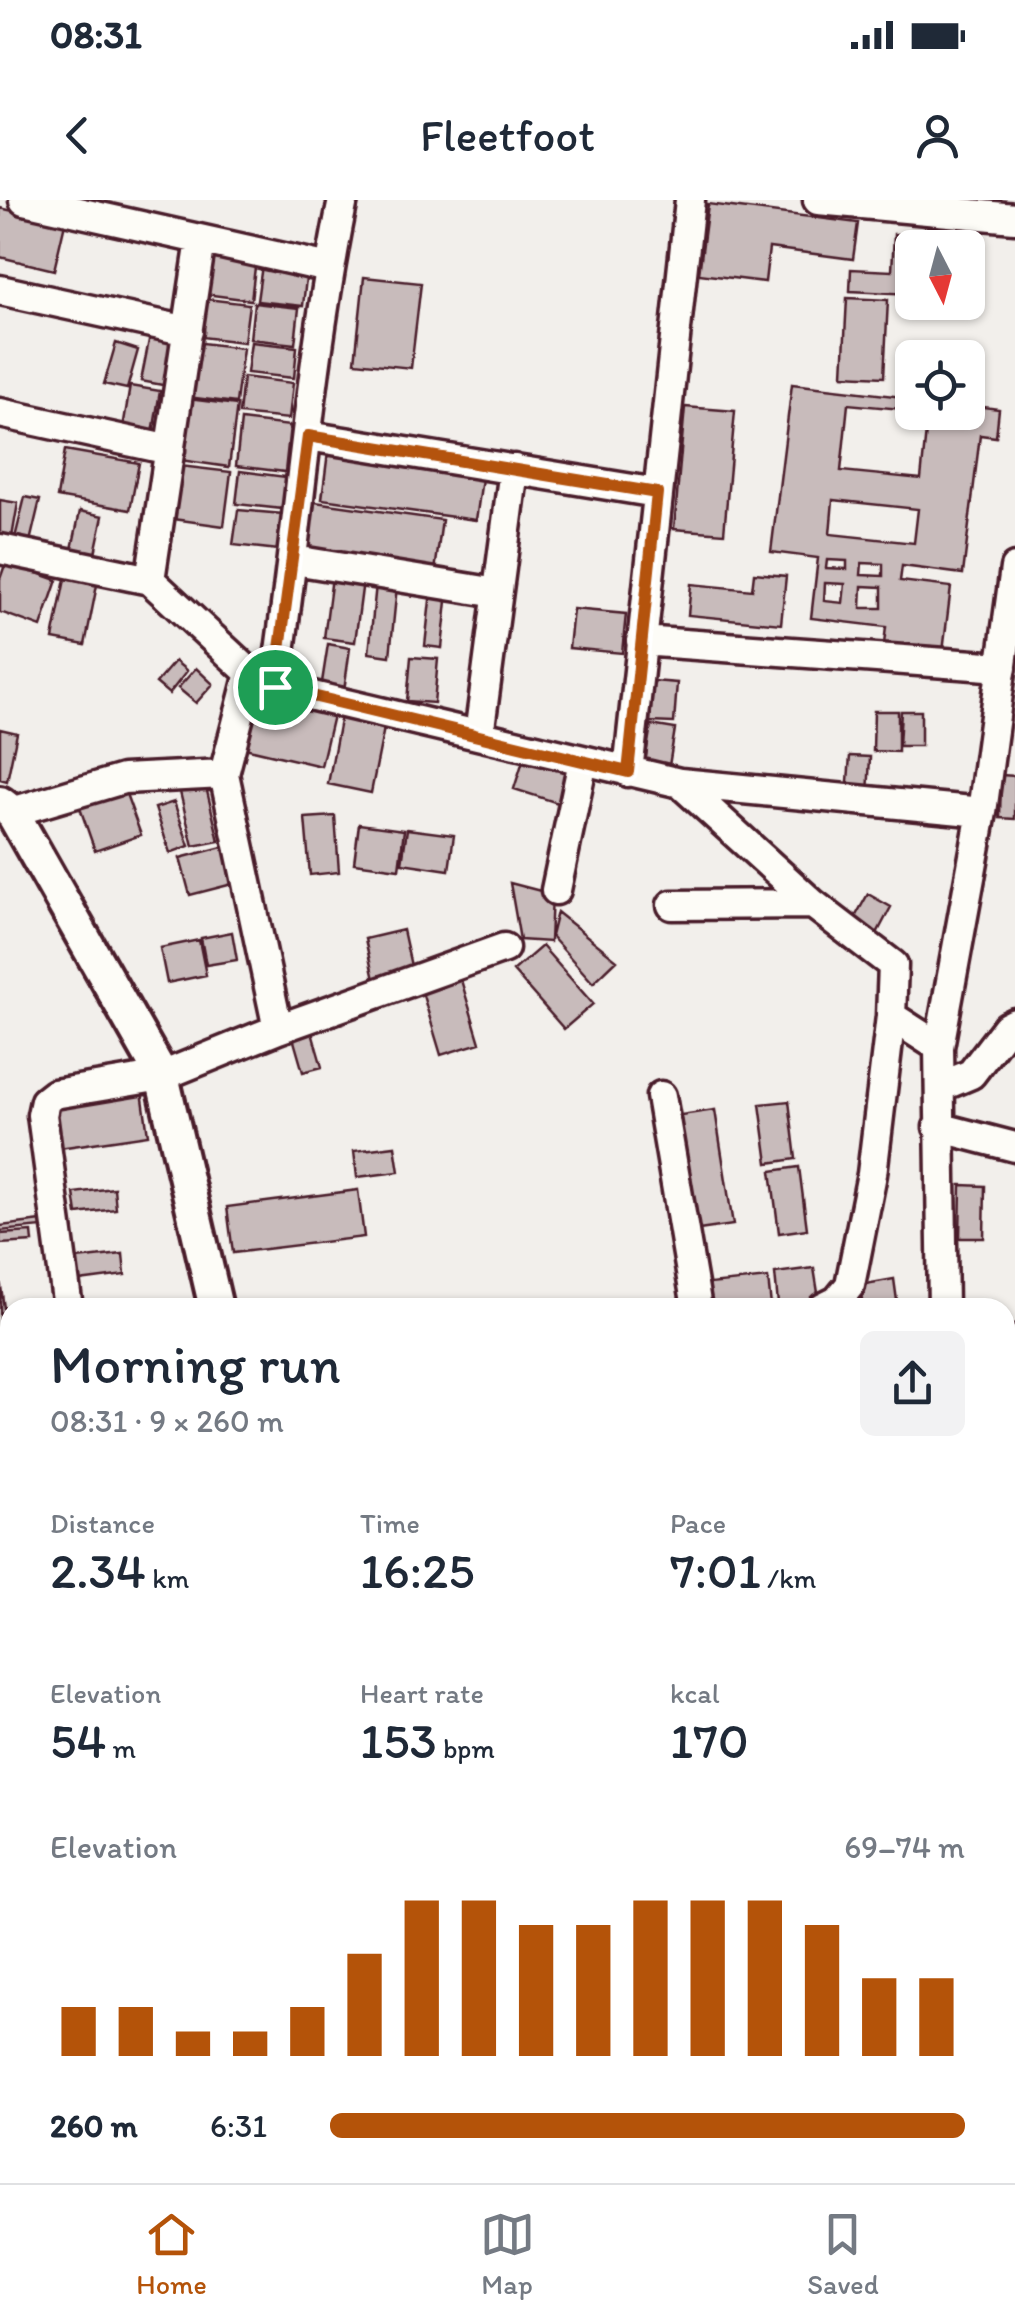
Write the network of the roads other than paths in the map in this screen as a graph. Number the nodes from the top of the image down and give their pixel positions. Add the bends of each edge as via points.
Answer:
1 (24, 200) edge
2 (342, 200) edge
3 (690, 200) edge
4 (818, 200) edge
5 (921, 205) edge
6 (1015, 218) edge
7 (201, 240) junction
8 (329, 268) junction
9 (0, 290) edge
10 (188, 331) junction
11 (0, 413) edge
12 (308, 436) junction
13 (170, 450) junction
14 (514, 469) junction
15 (657, 493) junction
16 (0, 549) edge
17 (294, 560) junction
18 (1015, 568) edge
19 (150, 580) junction
20 (497, 593) junction
21 (1013, 614) edge
22 (642, 641) junction
23 (1002, 667) junction
24 (250, 673) junction
25 (275, 687) junction
26 (479, 735) junction
27 (583, 761) junction
28 (628, 772) junction
29 (224, 774) junction
30 (680, 782) junction
31 (6, 808) edge
32 (982, 812) junction
33 (556, 890) dead end
34 (813, 904) junction
35 (672, 905) dead end
36 (504, 948) dead end
37 (891, 1016) junction
38 (1015, 1022) edge
39 (278, 1029) junction
40 (939, 1046) junction
41 (162, 1076) junction
42 (940, 1087) junction
43 (661, 1096) dead end
44 (938, 1127) junction
45 (1015, 1147) edge
46 (67, 1298) edge
47 (214, 1298) edge
48 (695, 1298) edge
49 (839, 1298) edge
50 (943, 1298) edge

1 - 7 street
2 - 8 street
3 - 15 street
4 - 5 street
5 - 6 street
7 - 8 street
7 - 10 street
8 - 12 street
9 - 10 street
10 - 13 street
11 - 13 street
12 - 14 street
12 - 17 street
13 - 19 street
14 - 15 street
14 - 20 street
15 - 22 street
16 - 19 street
17 - 20 street
17 - 25 street
18 - 21 street
19 - 24 street
20 - 26 street
21 - 23 street
22 - 23 street
22 - 28 street
23 - 32 street
24 - 25 street
24 - 29 street
25 - 26 street
26 - 27 street
27 - 28 street
27 - 33 street
28 - 30 street
29 - 31 street via 123,779
29 - 39 street
30 - 32 street
30 - 34 street
31 - 41 street
32 - 40 street
34 - 35 street
34 - 37 street via 894,965
36 - 39 street
37 - 40 street
37 - 49 street via 872,1174 850,1285
38 - 42 street via 970,1074
39 - 41 street
40 - 42 street
41 - 46 street via 54,1094 45,1102
41 - 47 street
42 - 44 street
43 - 48 street
44 - 45 street
44 - 50 street

